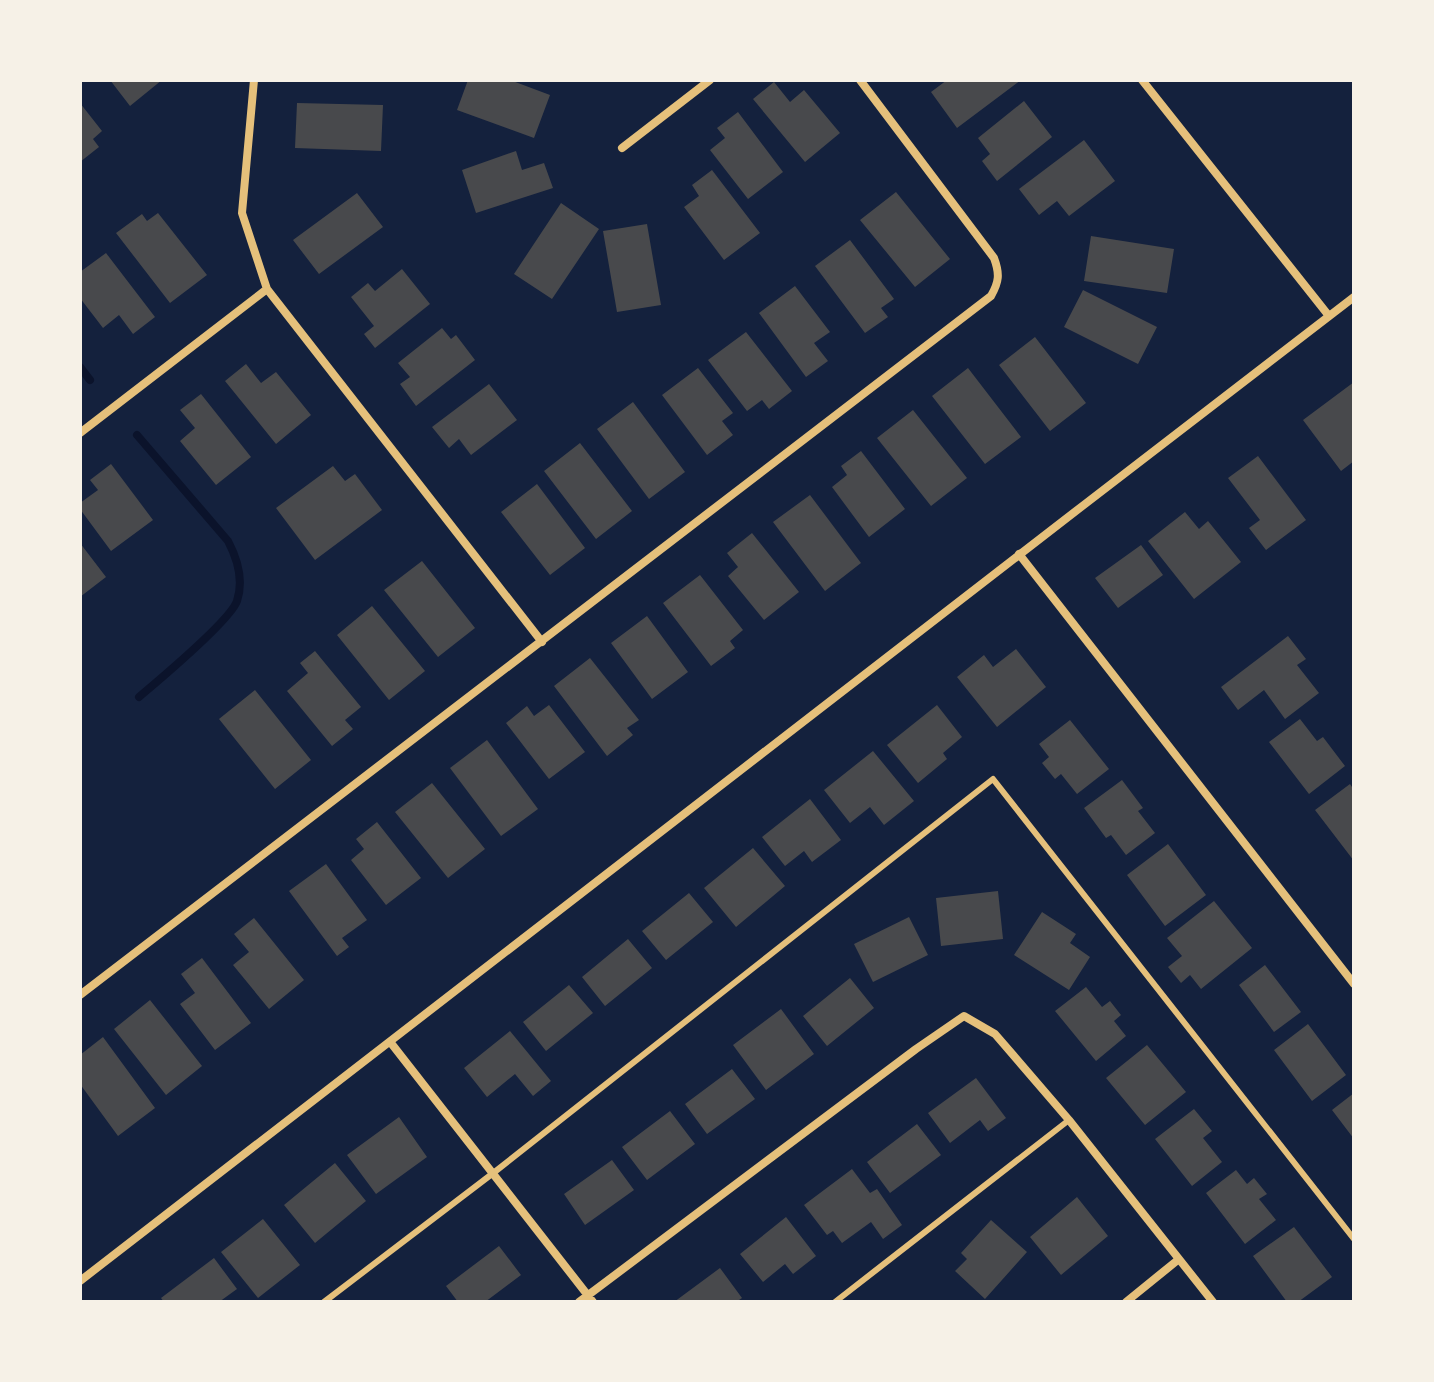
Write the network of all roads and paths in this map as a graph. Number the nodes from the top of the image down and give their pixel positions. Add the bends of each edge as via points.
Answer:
1 (254, 80) edge
2 (710, 80) edge
3 (860, 80) edge
4 (1142, 80) edge
5 (622, 148) dead end
6 (267, 289) junction
7 (1354, 297) edge
8 (1329, 316) junction
9 (80, 433) edge
10 (1019, 554) junction
11 (542, 642) junction
12 (1354, 984) edge
13 (80, 995) edge
14 (391, 1043) junction
15 (1069, 1120) junction
16 (492, 1174) junction
17 (1354, 1239) edge
18 (1179, 1259) junction
19 (80, 1281) edge
20 (590, 1298) edge
21 (324, 1302) edge
22 (579, 1302) edge
23 (835, 1302) edge
24 (1126, 1302) edge
25 (1213, 1302) edge

1 - 6 street via 242,213
2 - 5 street
3 - 11 street via 994,258 999,283 991,296
4 - 8 street
6 - 9 street
6 - 11 street
7 - 8 street
8 - 10 street
10 - 12 street
10 - 14 street
11 - 13 street
14 - 16 street
14 - 19 street
15 - 18 street
15 - 20 street via 995,1034 964,1016
15 - 23 lane
16 - 17 lane via 993,779
16 - 20 street
16 - 21 lane
18 - 24 street
18 - 25 street
20 - 22 street

